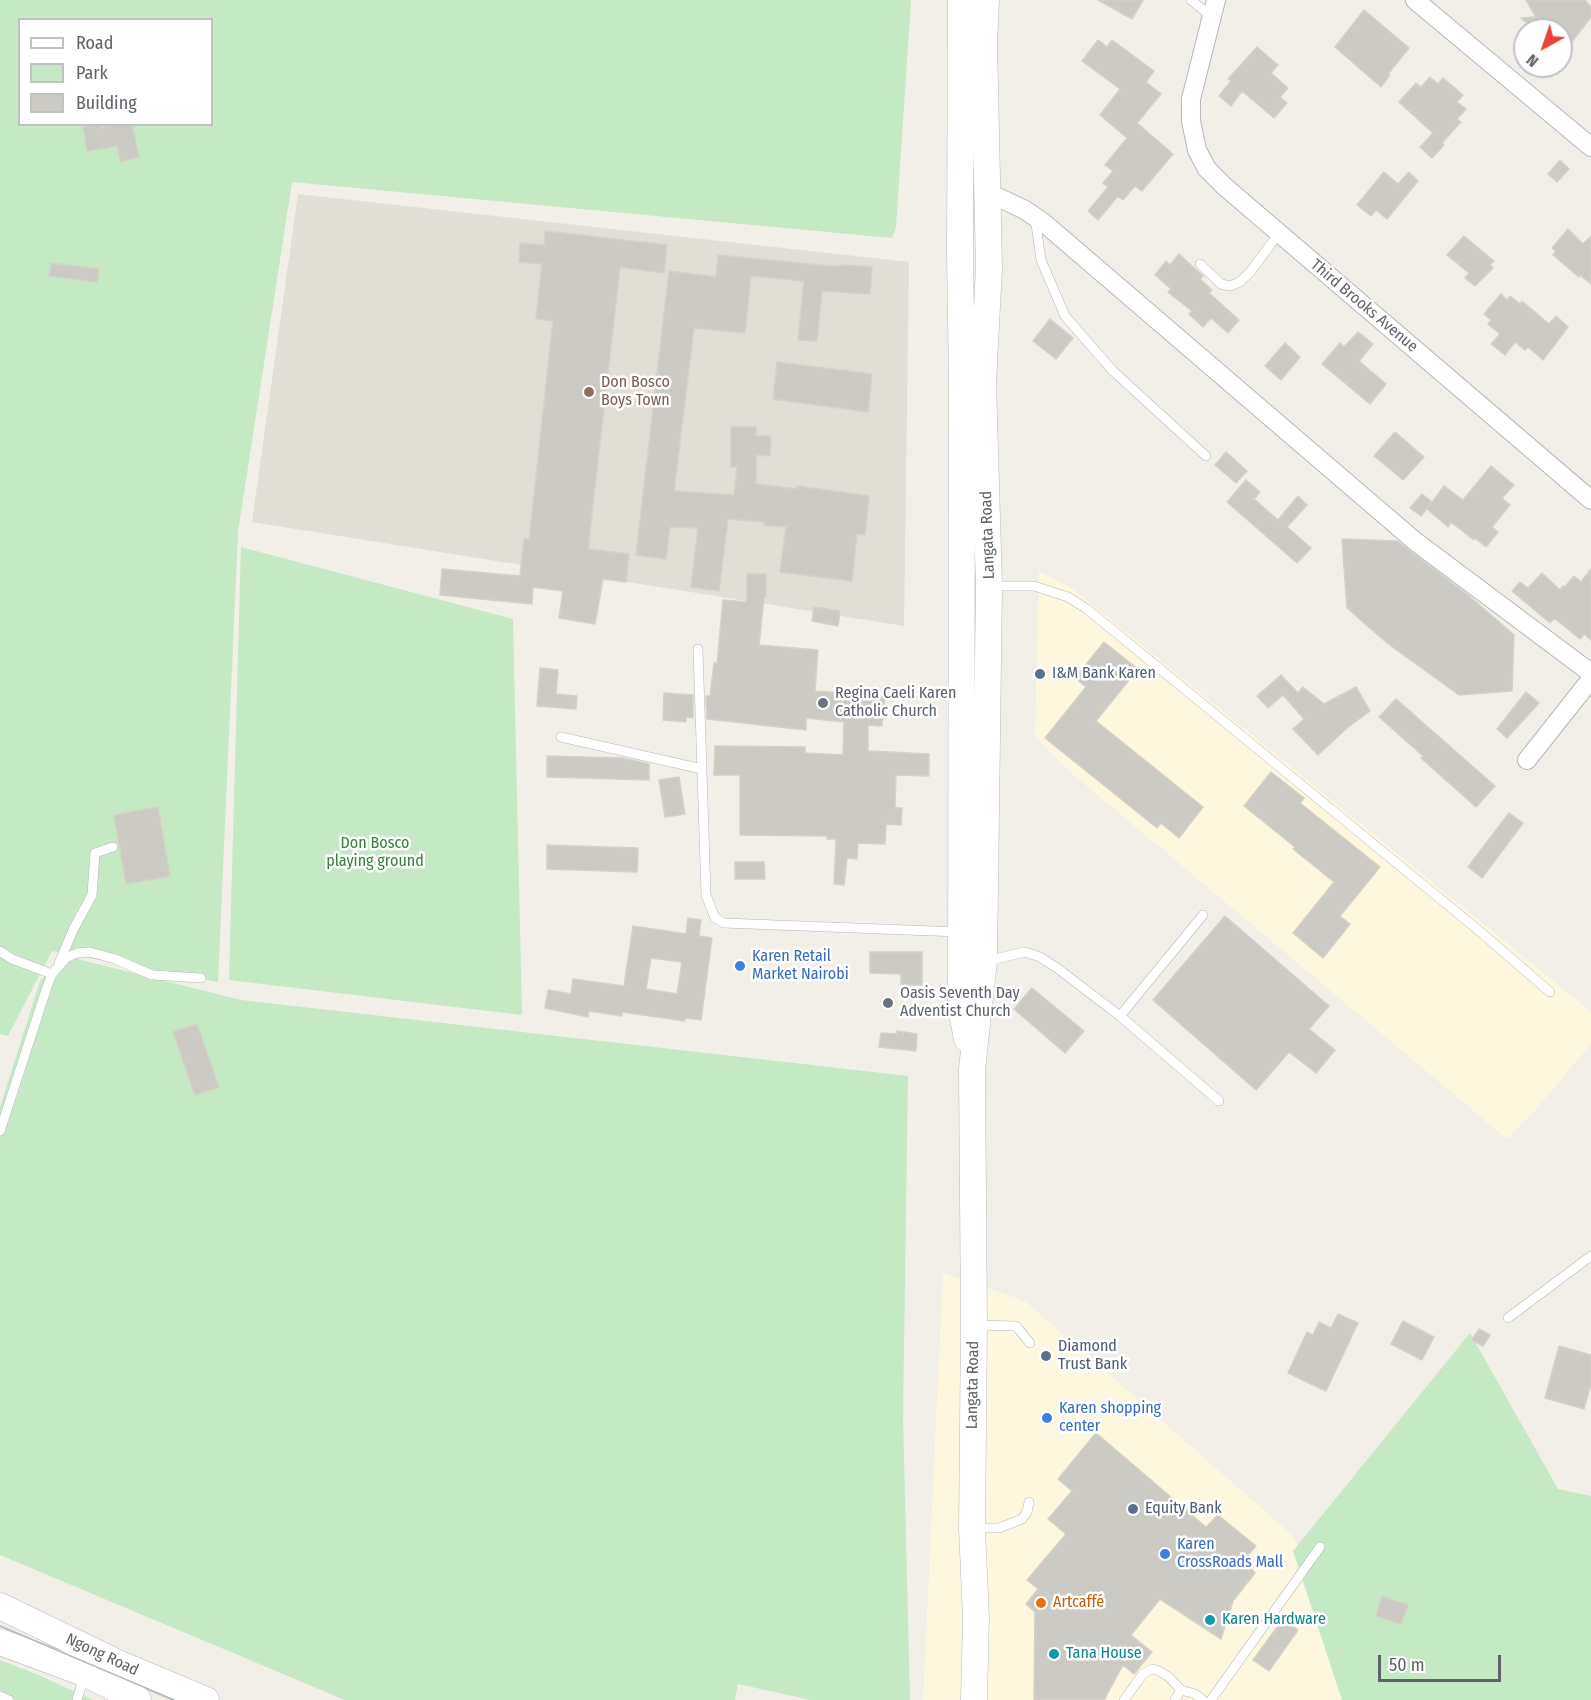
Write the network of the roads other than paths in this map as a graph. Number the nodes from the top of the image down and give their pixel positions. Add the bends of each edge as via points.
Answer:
1 (961, 0) edge
2 (986, 0) edge
3 (1191, 0) edge
4 (1415, 0) edge
5 (1214, 8) edge
6 (1591, 147) edge
7 (987, 192) junction
8 (1035, 217) junction
9 (1279, 233) junction
10 (1200, 264) dead end
11 (1206, 456) dead end
12 (1591, 500) edge
13 (989, 586) junction
14 (698, 649) dead end
15 (1591, 673) edge
16 (1591, 679) edge
17 (561, 737) dead end
18 (1527, 760) dead end
19 (702, 769) junction
20 (113, 847) dead end
21 (1203, 915) dead end
22 (962, 932) junction
23 (0, 951) edge
24 (984, 961) junction
25 (58, 965) junction
26 (52, 974) junction
27 (201, 978) dead end
28 (1550, 992) dead end
29 (1120, 1016) junction
30 (972, 1069) junction
31 (1219, 1101) dead end
32 (0, 1131) edge
33 (1591, 1256) edge
34 (1508, 1318) dead end
35 (974, 1325) junction
36 (1030, 1343) dead end
37 (1029, 1502) dead end
38 (972, 1528) junction
39 (1320, 1547) dead end
40 (0, 1606) edge
41 (0, 1642) edge
42 (89, 1662) junction
43 (1181, 1690) junction
44 (0, 1696) edge
45 (9, 1700) edge
46 (77, 1700) edge
47 (138, 1700) edge
48 (206, 1700) edge
49 (974, 1700) edge
50 (1124, 1700) edge
51 (1175, 1700) edge
52 (1203, 1700) edge
53 (1211, 1700) edge

1 - 22 main road, Langata Road
2 - 7 main road, Langata Road
3 - 5 lane
4 - 6 street
5 - 9 street, Third Brooks Avenue via 1191,99 1197,150 1207,169
7 - 8 street
7 - 13 main road, Langata Road via 989,268 983,382
8 - 11 lane via 1041,260 1065,316 1113,371
8 - 15 street via 1416,542
9 - 10 lane via 1251,271 1230,286 1221,284
9 - 12 street, Third Brooks Avenue
13 - 24 main road, Langata Road
13 - 28 lane via 1034,586 1068,597 1087,609
14 - 19 lane
16 - 18 street
17 - 19 lane
19 - 22 lane via 706,895 715,918 724,922
20 - 25 lane via 95,853 92,895
21 - 29 lane
22 - 30 main road, Langata Road via 961,1007
23 - 26 lane
24 - 29 lane via 1025,952 1040,957
24 - 30 main road, Langata Road
25 - 26 lane
25 - 27 lane via 66,957 90,952 152,975
26 - 32 lane
29 - 31 lane
30 - 35 main road, Langata Road
33 - 34 lane
35 - 36 lane via 1016,1326
35 - 38 main road, Langata Road
37 - 38 lane via 1022,1519 999,1528
38 - 49 main road, Langata Road
39 - 53 lane
40 - 42 main road, Ngong Road
41 - 42 main road, Ngong Road
42 - 46 lane
42 - 47 main road, Ngong Road
42 - 48 main road, Ngong Road
43 - 50 lane via 1169,1677 1152,1669 1143,1674
43 - 51 lane
43 - 52 lane
44 - 45 lane

